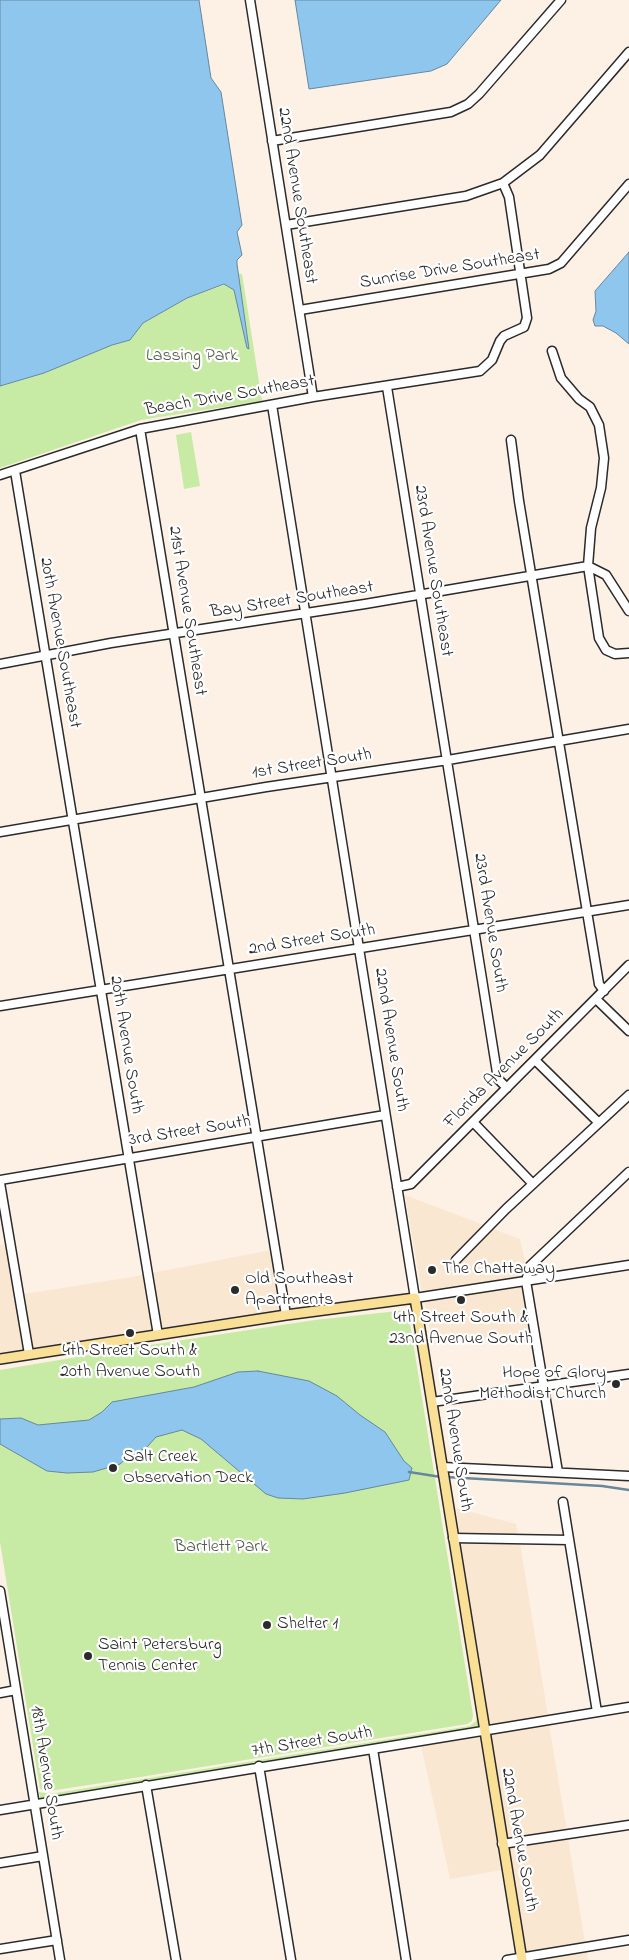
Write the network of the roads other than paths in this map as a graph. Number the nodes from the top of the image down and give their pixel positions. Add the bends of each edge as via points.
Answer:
1 (250, 0) edge
2 (561, 0) edge
3 (629, 52) edge
4 (272, 140) junction
5 (503, 183) junction
6 (629, 184) edge
7 (286, 225) junction
8 (520, 275) junction
9 (300, 310) junction
10 (552, 351) dead end
11 (387, 386) junction
12 (313, 397) junction
13 (272, 405) junction
14 (140, 429) junction
15 (511, 440) dead end
16 (15, 471) junction
17 (0, 475) edge
18 (588, 566) junction
19 (532, 576) junction
20 (420, 595) junction
21 (629, 611) edge
22 (306, 613) junction
23 (175, 635) junction
24 (629, 652) edge
25 (46, 657) junction
26 (0, 664) edge
27 (629, 729) edge
28 (559, 742) junction
29 (448, 760) junction
30 (331, 776) junction
31 (201, 798) junction
32 (73, 819) junction
33 (0, 832) edge
34 (629, 905) edge
35 (587, 912) junction
36 (475, 930) junction
37 (359, 948) junction
38 (629, 965) edge
39 (229, 970) junction
40 (101, 990) junction
41 (604, 991) junction
42 (596, 1000) junction
43 (0, 1006) edge
44 (629, 1031) edge
45 (535, 1060) junction
46 (507, 1088) junction
47 (629, 1094) edge
48 (385, 1115) junction
49 (474, 1122) junction
50 (599, 1123) junction
51 (257, 1136) junction
52 (128, 1157) junction
53 (629, 1172) edge
54 (0, 1181) edge
55 (533, 1184) junction
56 (397, 1188) junction
57 (456, 1260) dead end
58 (629, 1265) edge
59 (526, 1281) junction
60 (415, 1298) junction
61 (286, 1315) junction
62 (158, 1335) junction
63 (30, 1354) junction
64 (0, 1359) edge
65 (629, 1374) edge
66 (544, 1387) junction
67 (432, 1402) junction
68 (442, 1467) junction
69 (558, 1472) junction
70 (629, 1476) edge
71 (563, 1502) dead end
72 (453, 1538) junction
73 (569, 1540) junction
74 (0, 1591) edge
75 (16, 1690) junction
76 (0, 1693) edge
77 (629, 1707) edge
78 (597, 1712) junction
79 (484, 1731) junction
80 (373, 1749) junction
81 (259, 1766) junction
82 (146, 1785) junction
83 (35, 1804) junction
84 (0, 1810) edge
85 (629, 1825) edge
86 (502, 1844) junction
87 (43, 1856) junction
88 (0, 1863) edge
89 (57, 1940) junction
90 (629, 1940) edge
91 (0, 1949) edge
92 (522, 1959) edge
93 (60, 1960) edge
94 (176, 1960) edge
95 (291, 1960) edge
96 (406, 1960) edge
97 (507, 1960) edge

1 - 4 street, 22nd Avenue Southeast
2 - 4 street via 479,94 452,112
3 - 5 street via 540,155
4 - 7 street, 22nd Avenue Southeast
5 - 7 street via 466,196
5 - 8 street via 509,198
6 - 8 street, Sunrise Drive Southeast via 561,263
7 - 9 street, 22nd Avenue Southeast
8 - 9 street, Sunrise Drive Southeast
8 - 11 street, Beach Drive Southeast via 526,323 504,336 487,366 471,373
9 - 12 street, 22nd Avenue Southeast
10 - 18 street via 560,378 579,400 590,406 599,425 604,458 601,488 591,528
11 - 12 street, Beach Drive Southeast
11 - 20 street, 23rd Avenue Southeast
12 - 13 street, Beach Drive Southeast
13 - 14 street, Beach Drive Southeast
13 - 22 street
14 - 16 street, Beach Drive Southeast
14 - 23 street, 21st Avenue Southeast
15 - 19 street
16 - 17 street, Beach Drive Southeast
16 - 25 street, 20th Avenue Southeast
18 - 19 street, Bay Street Southeast
18 - 21 street via 606,575
18 - 24 street via 599,638 606,650 615,654
19 - 20 street, Bay Street Southeast
19 - 28 street
20 - 22 street, Bay Street Southeast
20 - 29 street, 23rd Avenue Southeast
22 - 23 street, Bay Street Southeast
22 - 30 street
23 - 25 street, Bay Street Southeast
23 - 31 street, 21st Avenue Southeast
25 - 26 street, Bay Street Southeast
25 - 32 street, 20th Avenue Southeast
27 - 28 street, 1st Street South
28 - 29 street, 1st Street South
28 - 35 street
29 - 30 street, 1st Street South
29 - 36 street, 23rd Avenue South
30 - 31 street, 1st Street South
30 - 37 street, 22nd Avenue South
31 - 32 street, 1st Street South
31 - 39 street, 21st Avenue Southeast
32 - 33 street, 1st Street South
32 - 40 street, 20th Avenue South
34 - 35 street, 2nd Street South
35 - 36 street, 2nd Street South
35 - 41 street via 599,984
36 - 37 street, 2nd Street South
36 - 46 street, 23rd Avenue South via 498,1079
37 - 39 street, 2nd Street South
37 - 48 street, 22nd Avenue South
38 - 41 street, Florida Avenue South
39 - 40 street, 2nd Street South
39 - 51 street, 21st Avenue Southeast
40 - 43 street, 2nd Street South
40 - 52 street, 20th Avenue South
41 - 42 street, Florida Avenue South
42 - 44 street
42 - 45 street, Florida Avenue South
45 - 46 street, Florida Avenue South
45 - 50 street
46 - 49 street, Florida Avenue South
47 - 50 street
48 - 51 street, 3rd Street South
48 - 56 street, 22nd Avenue South
49 - 55 street
49 - 56 street, Florida Avenue South via 411,1184
50 - 55 street
51 - 52 street, 3rd Street South
51 - 61 street, 21st Avenue Southeast
52 - 54 street, 3rd Street South
52 - 62 street, 20th Avenue South
53 - 59 street via 530,1266
54 - 63 street
55 - 57 street
56 - 60 street, 22nd Avenue South
58 - 59 street
59 - 60 street
59 - 66 street
60 - 61 main road
60 - 67 main road, 22nd Avenue South
61 - 62 main road
62 - 63 main road
63 - 64 main road
65 - 66 street
66 - 67 street
66 - 69 street
67 - 68 main road, 22nd Avenue South
68 - 69 street
68 - 72 main road, 22nd Avenue South
69 - 70 street
71 - 73 street
72 - 73 street
72 - 79 main road, 22nd Avenue South
73 - 78 street
74 - 75 street, 18th Avenue South
75 - 76 street
75 - 83 street, 18th Avenue South
77 - 78 street, 7th Street South
78 - 79 street, 7th Street South
79 - 80 street, 7th Street South
79 - 86 main road, 22nd Avenue South
80 - 81 street, 7th Street South
80 - 96 street
81 - 82 street, 7th Street South
81 - 95 street
82 - 83 street, 7th Street South
82 - 94 street
83 - 84 street, 7th Street South
83 - 87 street, 18th Avenue South
85 - 86 street
86 - 92 main road, 22nd Avenue South
87 - 88 street
87 - 89 street, 18th Avenue South
89 - 91 street
89 - 93 street, 18th Avenue South
90 - 92 street
92 - 97 street

